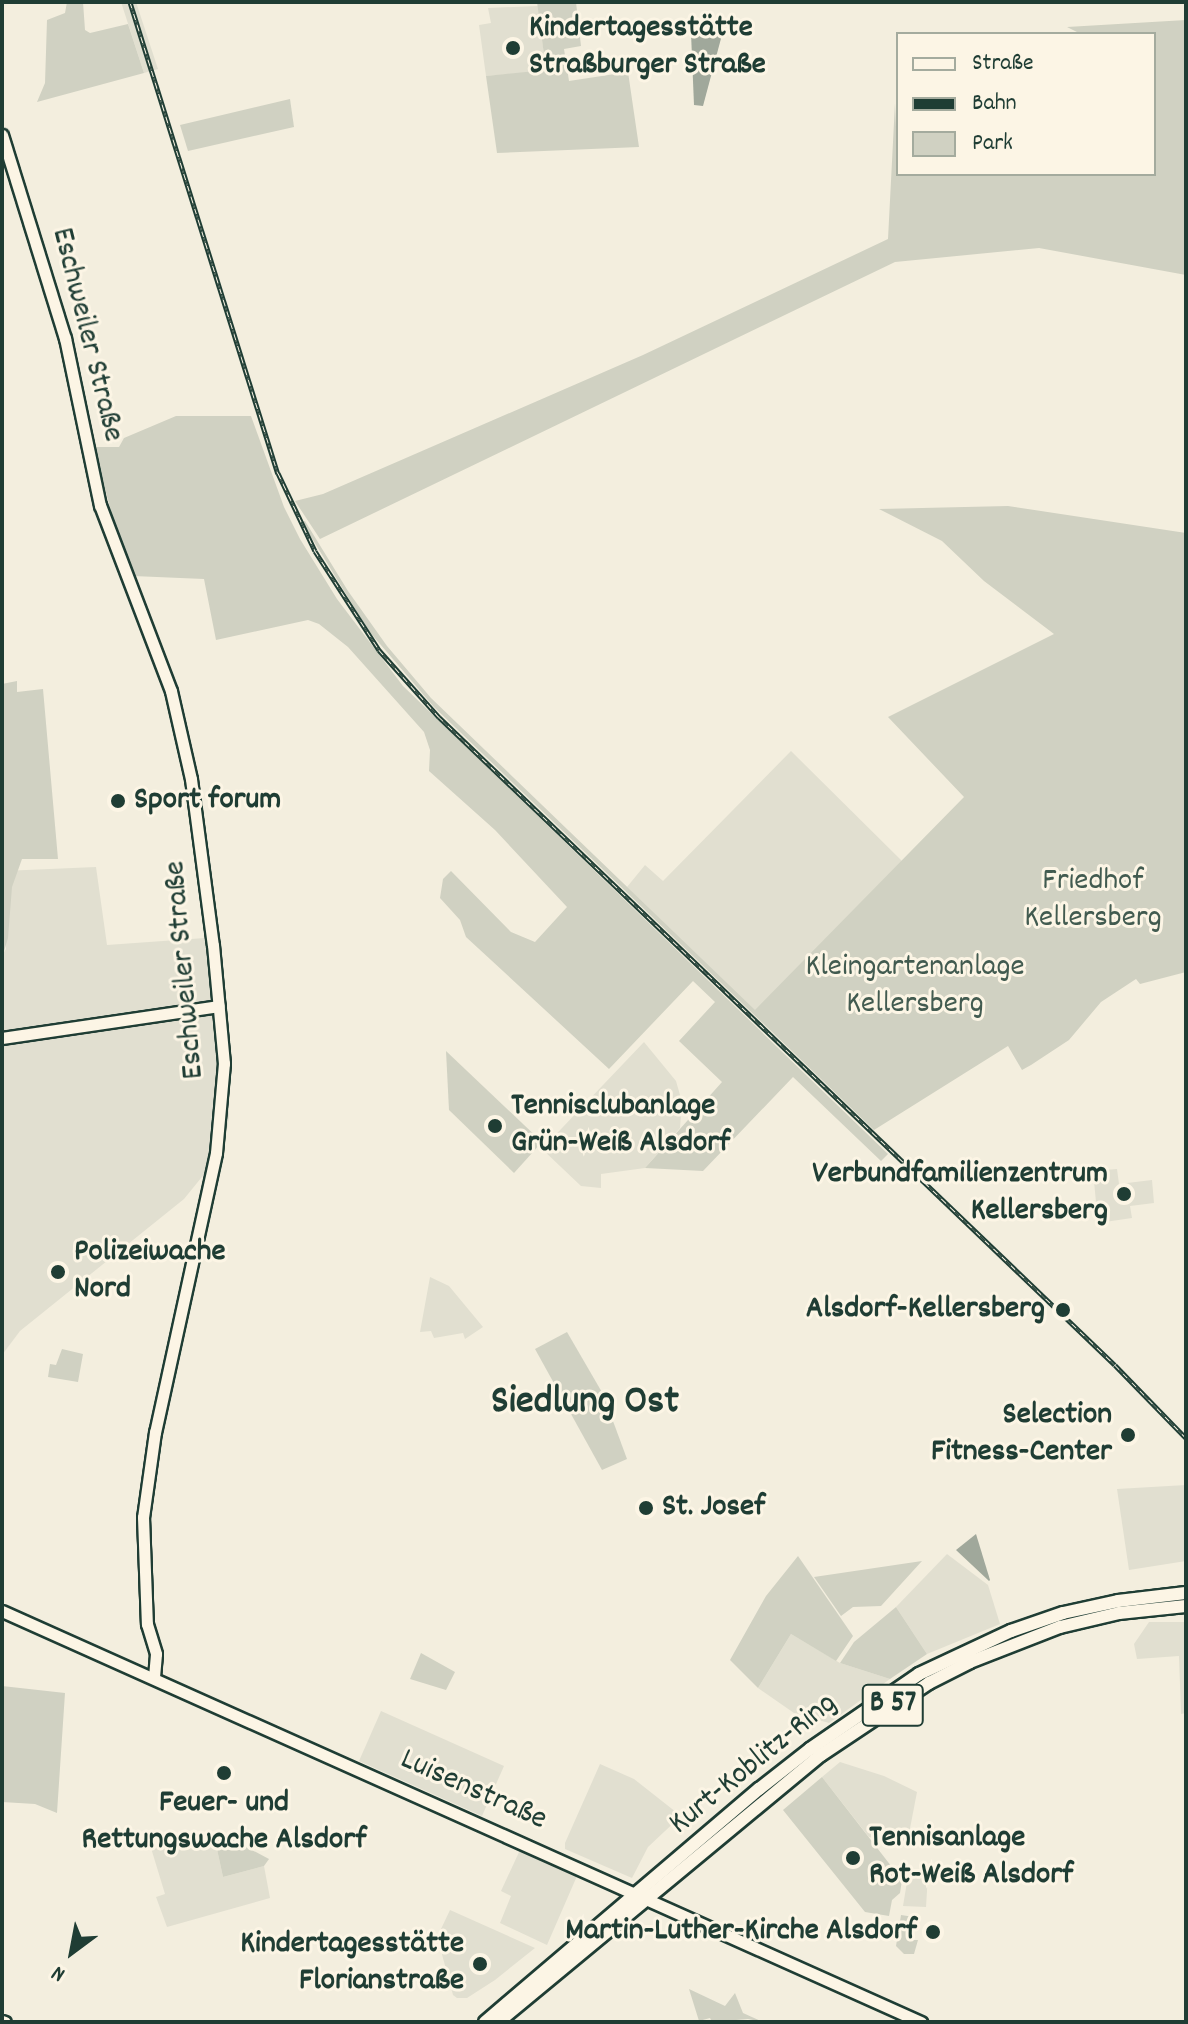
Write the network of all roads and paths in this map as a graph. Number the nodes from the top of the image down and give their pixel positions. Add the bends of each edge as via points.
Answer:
1 (2, 135) edge
2 (219, 1006) junction
3 (2, 1038) edge
4 (1186, 1593) edge
5 (1186, 1606) edge
6 (2, 1611) edge
7 (154, 1677) junction
8 (642, 1896) junction
9 (485, 2022) edge
10 (498, 2022) edge
11 (921, 2022) edge

1 - 2 street, Eschweiler Straße via 65,338 100,505 158,649 177,713 202,856
2 - 3 street
2 - 7 street, Eschweiler Straße via 223,1087 216,1153 155,1432 143,1517
4 - 8 main road, Kurt-Koblitz-Ring / B 57 via 1063,1613 956,1654 887,1694 810,1749
5 - 8 main road, Kurt-Koblitz-Ring / B 57 via 1119,1613 1060,1627 929,1683 821,1755
6 - 7 street, Luisenstraße
7 - 8 street, Luisenstraße
8 - 9 main road, Kurt-Koblitz-Ring / B 57
8 - 10 main road, Kurt-Koblitz-Ring / B 57
8 - 11 street, Luisenstraße

